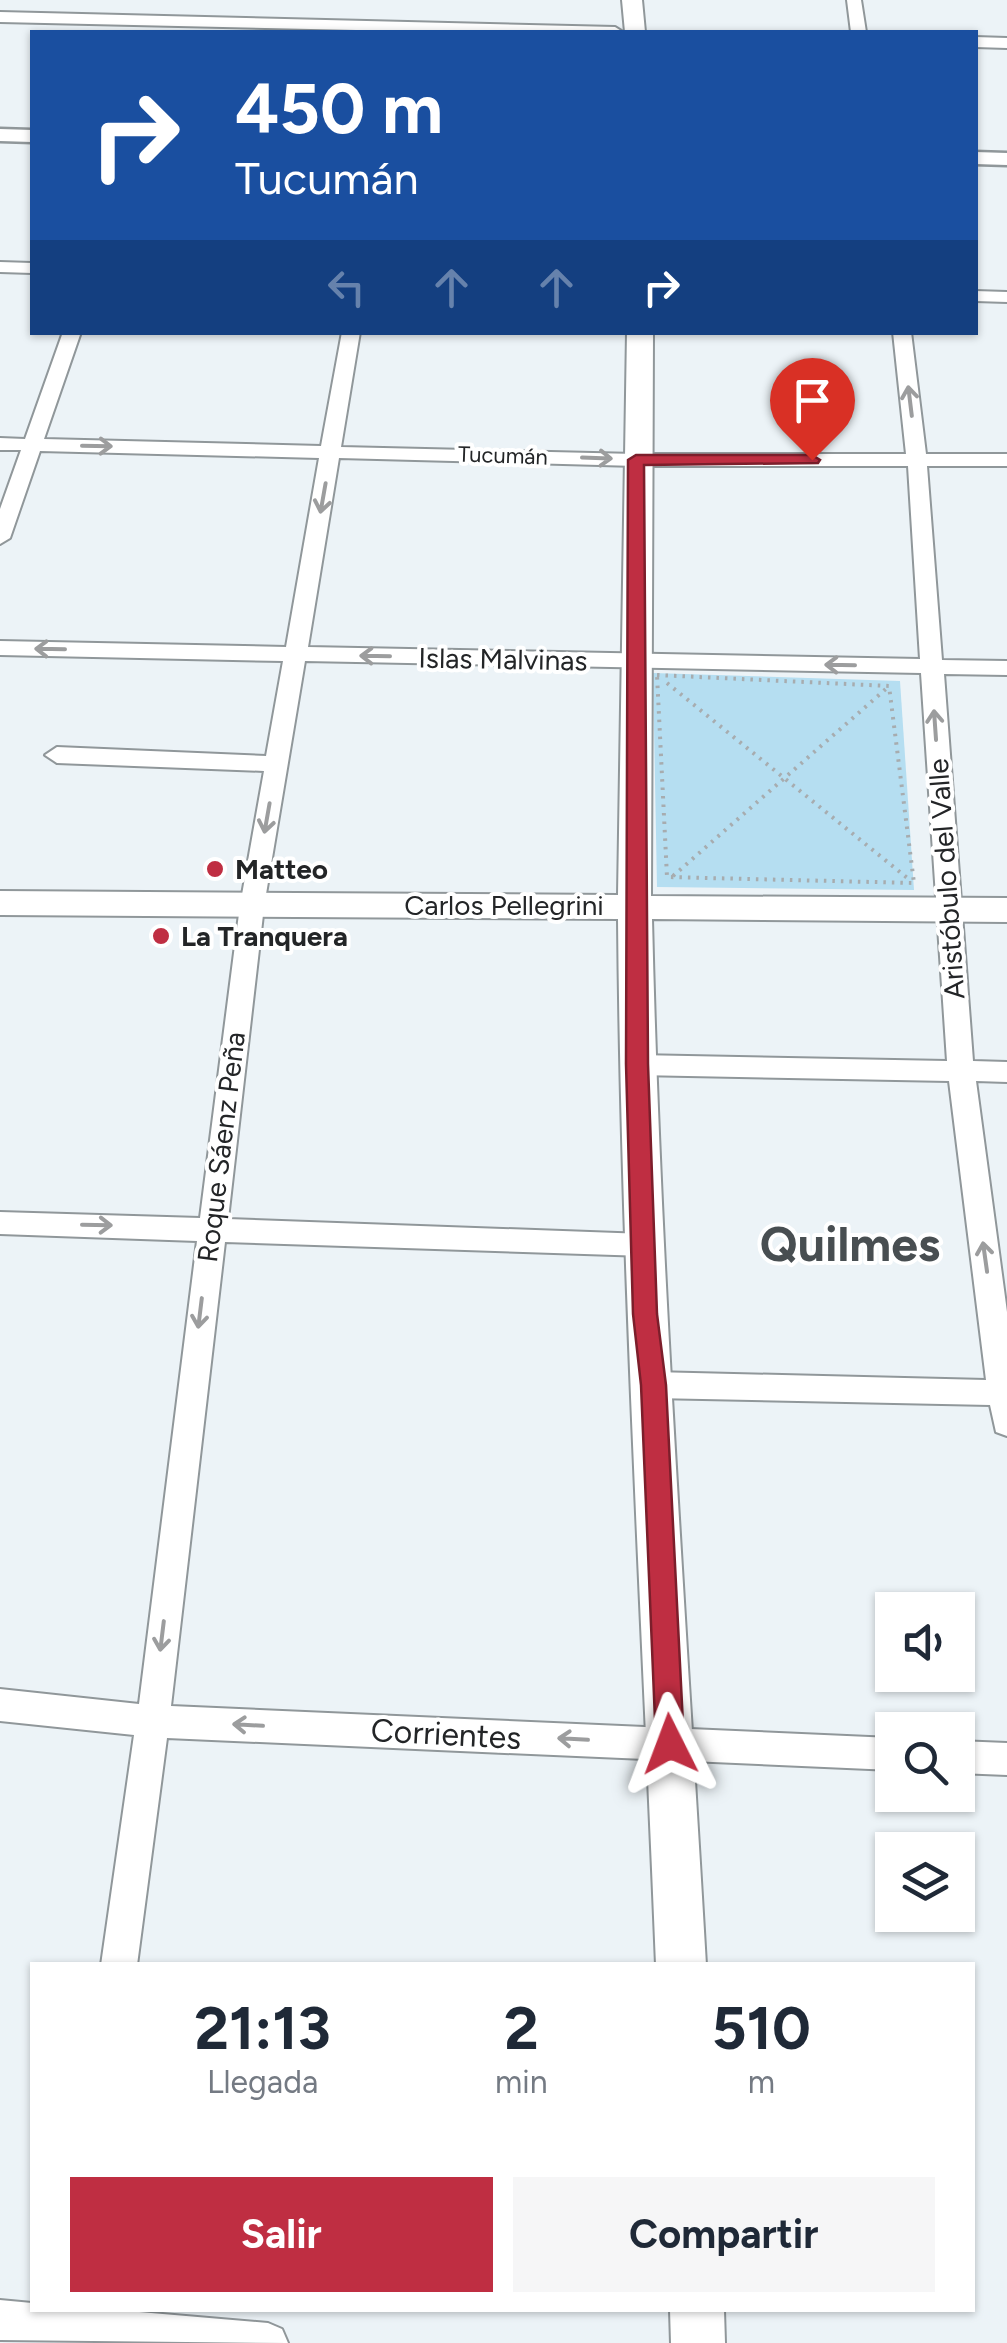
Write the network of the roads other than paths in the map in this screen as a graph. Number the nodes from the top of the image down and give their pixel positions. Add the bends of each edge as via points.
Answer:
1 (172, 0) edge
2 (632, 0) edge
3 (854, 0) edge
4 (0, 17) edge
5 (396, 23) edge
6 (165, 26) edge
7 (566, 30) edge
8 (635, 30) edge
9 (858, 30) edge
10 (978, 42) edge
11 (1007, 43) edge
12 (0, 135) edge
13 (30, 136) edge
14 (978, 158) edge
15 (1007, 159) edge
16 (0, 267) edge
17 (30, 268) edge
18 (978, 296) edge
19 (1007, 297) edge
20 (71, 335) edge
21 (350, 335) edge
22 (640, 335) edge
23 (902, 335) edge
24 (0, 444) edge
25 (33, 445) junction
26 (331, 450) junction
27 (636, 460) junction
28 (917, 460) junction
29 (1007, 460) edge
30 (0, 538) edge
31 (0, 648) edge
32 (295, 655) junction
33 (930, 666) junction
34 (645, 668) junction
35 (1007, 668) edge
36 (58, 755) dead end
37 (277, 764) junction
38 (0, 902) edge
39 (634, 904) junction
40 (252, 906) junction
41 (947, 909) junction
42 (1007, 910) edge
43 (637, 1064) junction
44 (960, 1071) junction
45 (1007, 1072) edge
46 (0, 1223) edge
47 (210, 1228) junction
48 (645, 1245) junction
49 (654, 1385) junction
50 (1006, 1403) edge
51 (0, 1705) edge
52 (152, 1721) junction
53 (670, 1744) junction
54 (875, 1753) edge
55 (975, 1758) edge
56 (1007, 1759) edge
57 (118, 1962) edge
58 (680, 1962) edge
59 (697, 2312) edge
60 (0, 2320) edge
61 (68, 2327) edge
62 (268, 2343) edge
63 (698, 2343) edge

1 - 6 street
2 - 8 main road
3 - 9 street
4 - 6 street
5 - 6 street
5 - 7 street
10 - 11 street
12 - 13 street
14 - 15 street
16 - 17 street
18 - 19 street
20 - 25 street
21 - 26 street, Roque Sáenz Peña
22 - 27 main road
28 -> 23 street, Aristóbulo del Valle
24 - 25 street, Tucumán
25 -> 26 street, Tucumán
25 - 30 street
26 -> 27 street, Tucumán
26 -> 32 street, Roque Sáenz Peña
27 - 28 street, Tucumán
27 - 34 main road
28 - 29 street, Tucumán
28 - 33 street, Aristóbulo del Valle
32 -> 31 street, Islas Malvinas
34 -> 32 street, Islas Malvinas
32 - 37 street, Roque Sáenz Peña
33 -> 34 street, Islas Malvinas
33 - 35 street, Islas Malvinas
41 -> 33 street, Aristóbulo del Valle
34 - 39 main road
36 - 37 street
37 -> 40 street, Roque Sáenz Peña
38 - 40 main road, Carlos Pellegrini
39 - 40 main road, Carlos Pellegrini
39 - 41 main road, Carlos Pellegrini
39 - 43 main road
40 - 47 street, Roque Sáenz Peña
41 - 42 main road, Carlos Pellegrini
41 - 44 street, Aristóbulo del Valle
43 - 44 street
43 - 48 main road
44 - 45 street
50 -> 44 street, Aristóbulo del Valle
46 -> 47 street
47 - 48 street
47 -> 52 street, Roque Sáenz Peña
48 - 49 main road
49 - 50 street
49 - 53 main road
51 - 52 street, Corrientes
53 -> 52 street, Corrientes
52 - 57 street, Roque Sáenz Peña
53 - 54 street, Corrientes
53 - 58 main road
55 - 56 street
59 - 63 main road
60 - 61 street
61 - 62 street

